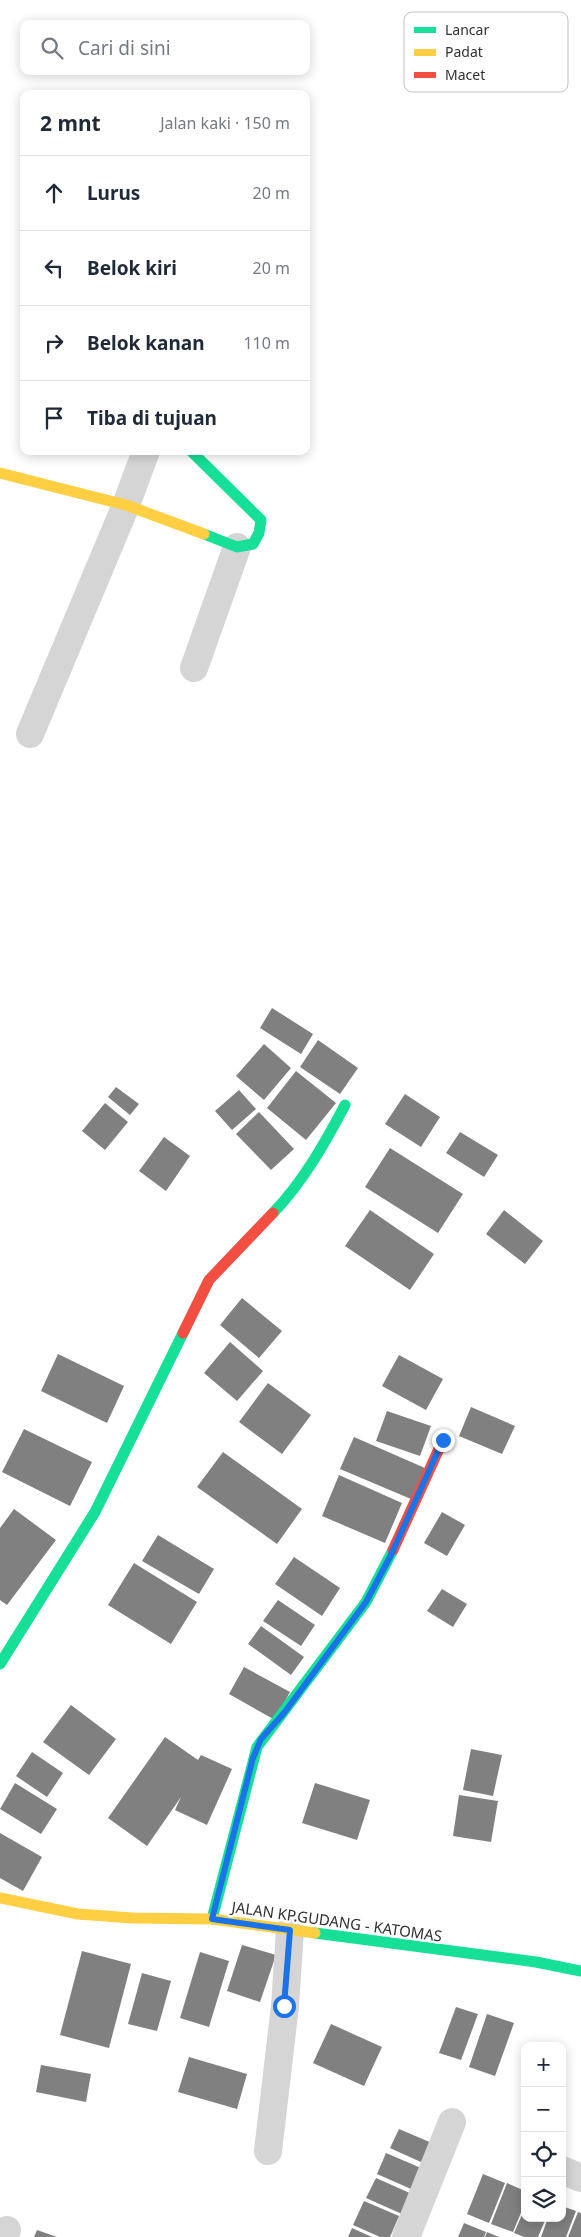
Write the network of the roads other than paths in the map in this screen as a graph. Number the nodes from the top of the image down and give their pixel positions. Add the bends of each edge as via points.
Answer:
1 (145, 455) edge
2 (194, 455) edge
3 (0, 473) edge
4 (126, 505) junction
5 (237, 547) junction
6 (194, 668) dead end
7 (30, 734) dead end
8 (345, 1105) dead end
9 (443, 1440) dead end
10 (0, 1664) edge
11 (0, 1898) edge
12 (212, 1919) junction
13 (290, 1930) junction
14 (581, 1971) edge
15 (452, 2122) dead end
16 (268, 2151) dead end
17 (566, 2172) edge
18 (581, 2178) edge
19 (406, 2237) edge

1 - 4 street
2 - 5 street via 262,520 253,544
3 - 4 street
4 - 5 street
4 - 7 street
5 - 6 street
8 - 10 street via 287,1198 209,1280 94,1512
9 - 12 street via 366,1602 257,1747
11 - 12 street, JALAN KP.GUDANG - KATOMAS via 70,1914 161,1920
12 - 13 street, JALAN KP.GUDANG - KATOMAS
13 - 14 street, JALAN KP.GUDANG - KATOMAS via 536,1962
13 - 16 street
15 - 19 street
17 - 18 street

